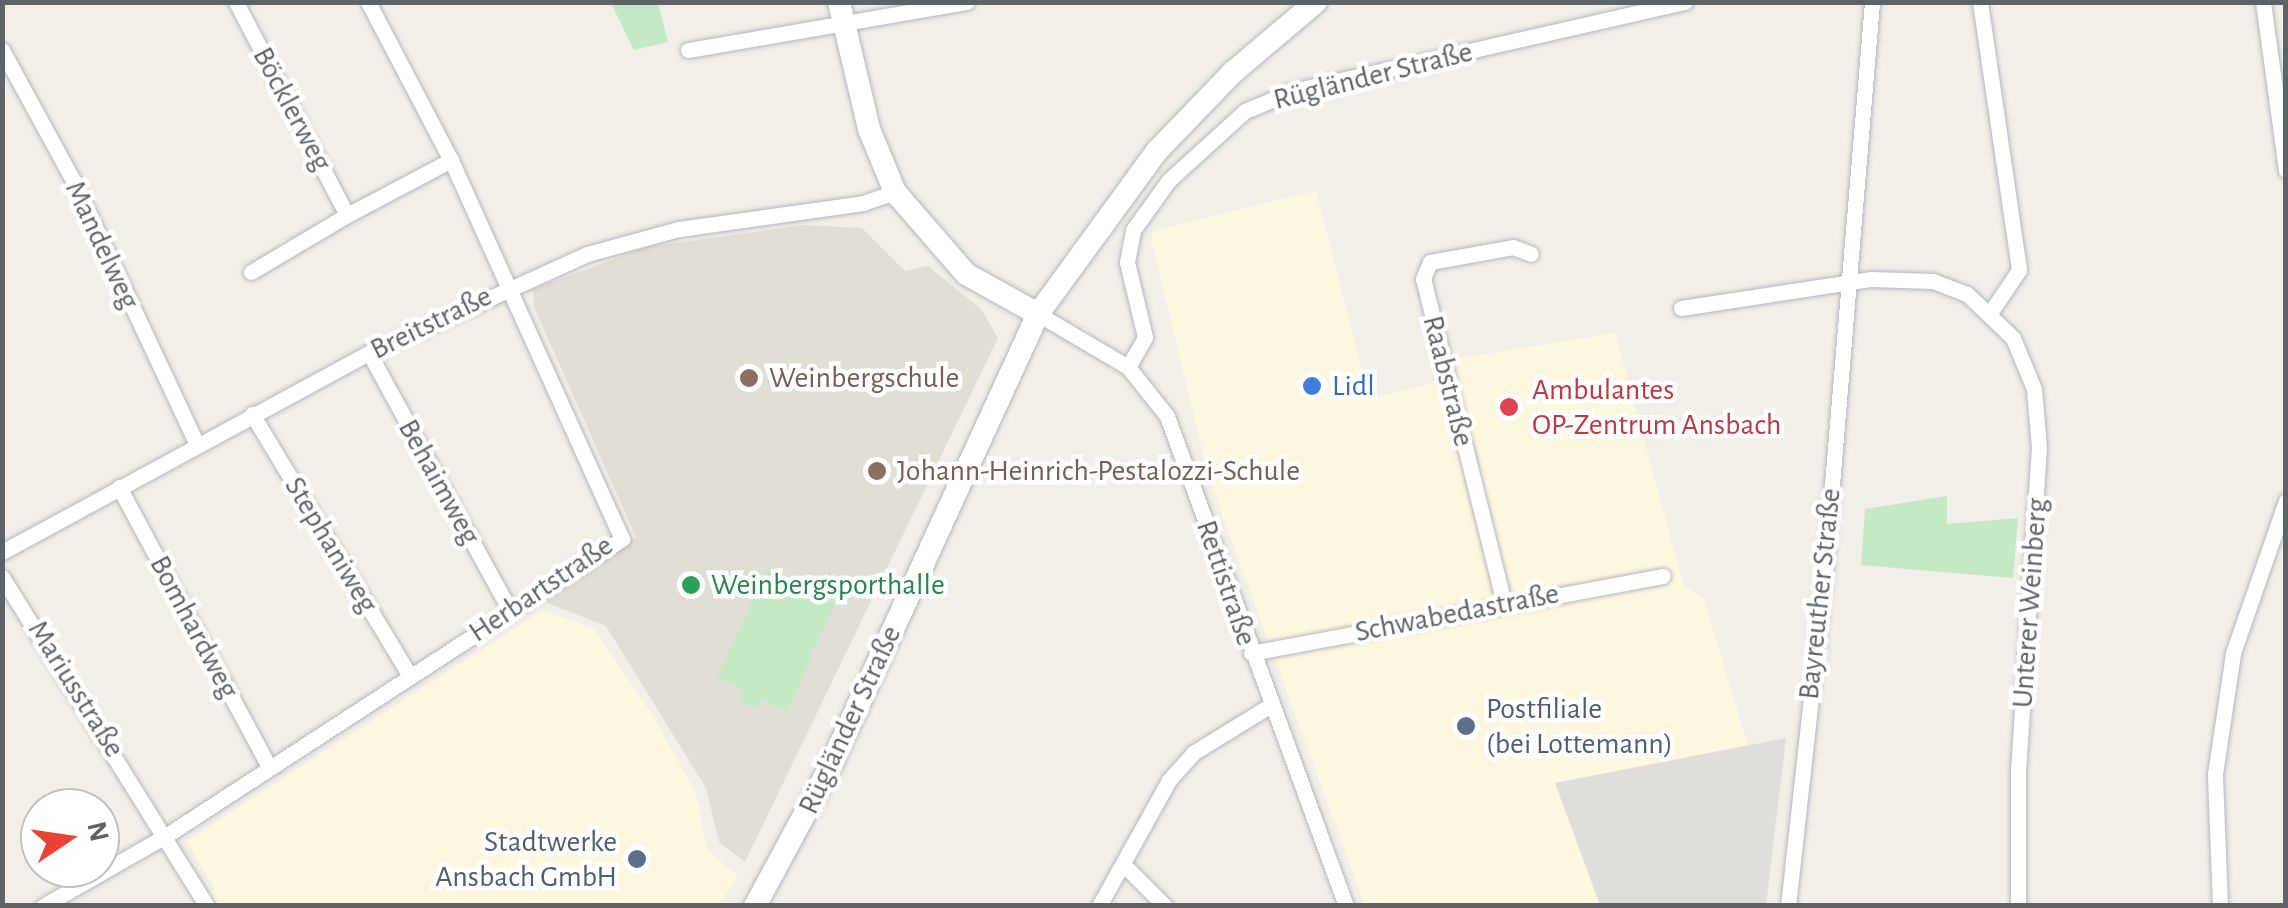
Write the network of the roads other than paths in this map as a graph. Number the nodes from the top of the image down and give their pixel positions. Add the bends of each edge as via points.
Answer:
1 (236, 2) edge
2 (368, 2) edge
3 (967, 2) edge
4 (1316, 2) edge
5 (1685, 2) edge
6 (1872, 2) edge
7 (1980, 2) edge
8 (2263, 2) edge
9 (841, 11) edge
10 (2, 50) edge
11 (688, 50) dead end
12 (451, 160) junction
13 (2286, 170) edge
14 (896, 192) junction
15 (347, 215) junction
16 (1531, 254) dead end
17 (251, 272) dead end
18 (1849, 282) junction
19 (506, 287) junction
20 (1681, 308) dead end
21 (1990, 312) junction
22 (1038, 314) junction
23 (370, 353) junction
24 (1128, 367) junction
25 (252, 414) junction
26 (197, 444) junction
27 (119, 487) junction
28 (2286, 501) edge
29 (2, 552) edge
30 (1663, 576) dead end
31 (2, 577) edge
32 (1504, 603) junction
33 (510, 611) junction
34 (1251, 653) junction
35 (410, 676) junction
36 (1270, 706) junction
37 (268, 768) junction
38 (167, 835) junction
39 (1123, 864) junction
40 (43, 906) edge
41 (207, 906) edge
42 (755, 906) edge
43 (1099, 906) edge
44 (1166, 906) edge
45 (1346, 906) edge
46 (1788, 906) edge
47 (2018, 906) edge
48 (2220, 906) edge

1 - 15 street, Böcklerweg
2 - 12 street, Herbartstraße
3 - 9 street
4 - 22 main road, Rügländer Straße via 1232,73 1156,152
5 - 24 street, Rügländer Straße via 1293,91 1245,110 1169,180 1133,230 1127,262 1144,337
6 - 18 street, Bayreuther Straße
7 - 21 street via 2019,270
8 - 13 street
9 - 11 street
9 - 14 main road via 870,129
10 - 26 street, Mandelweg via 74,182
12 - 15 street
12 - 19 street, Herbartstraße
14 - 19 street, Breitstraße via 864,203 679,229 587,254
14 - 22 main road via 966,274
15 - 17 street
16 - 32 street, Raabstraße via 1513,247 1430,262 1422,279
18 - 20 street
18 - 21 street, Unterer Weinberg via 1933,281
18 - 46 street, Bayreuther Straße
19 - 23 street, Breitstraße
19 - 33 street, Herbartstraße via 622,539
21 - 47 street, Unterer Weinberg via 2013,338 2034,390 2039,447 2018,768
22 - 24 street, Rettistraße
22 - 42 main road, Rügländer Straße via 830,769
23 - 25 street, Breitstraße
23 - 33 street, Behaimweg
24 - 34 street, Rettistraße via 1167,416
25 - 26 street, Breitstraße
25 - 35 street, Stephaniweg
26 - 27 street, Breitstraße
27 - 29 street, Breitstraße
27 - 37 street, Bomhardweg
28 - 48 street via 2233,652 2215,774
30 - 32 street, Schwabedastraße
31 - 38 street, Mariusstraße
32 - 34 street, Schwabedastraße
33 - 35 street, Herbartstraße
34 - 36 street, Rettistraße
35 - 37 street, Herbartstraße
36 - 39 street via 1193,753 1170,780
36 - 45 street, Rettistraße
37 - 38 street, Herbartstraße
38 - 40 street, Herbartstraße
38 - 41 street, Mariusstraße
39 - 43 street
39 - 44 street

